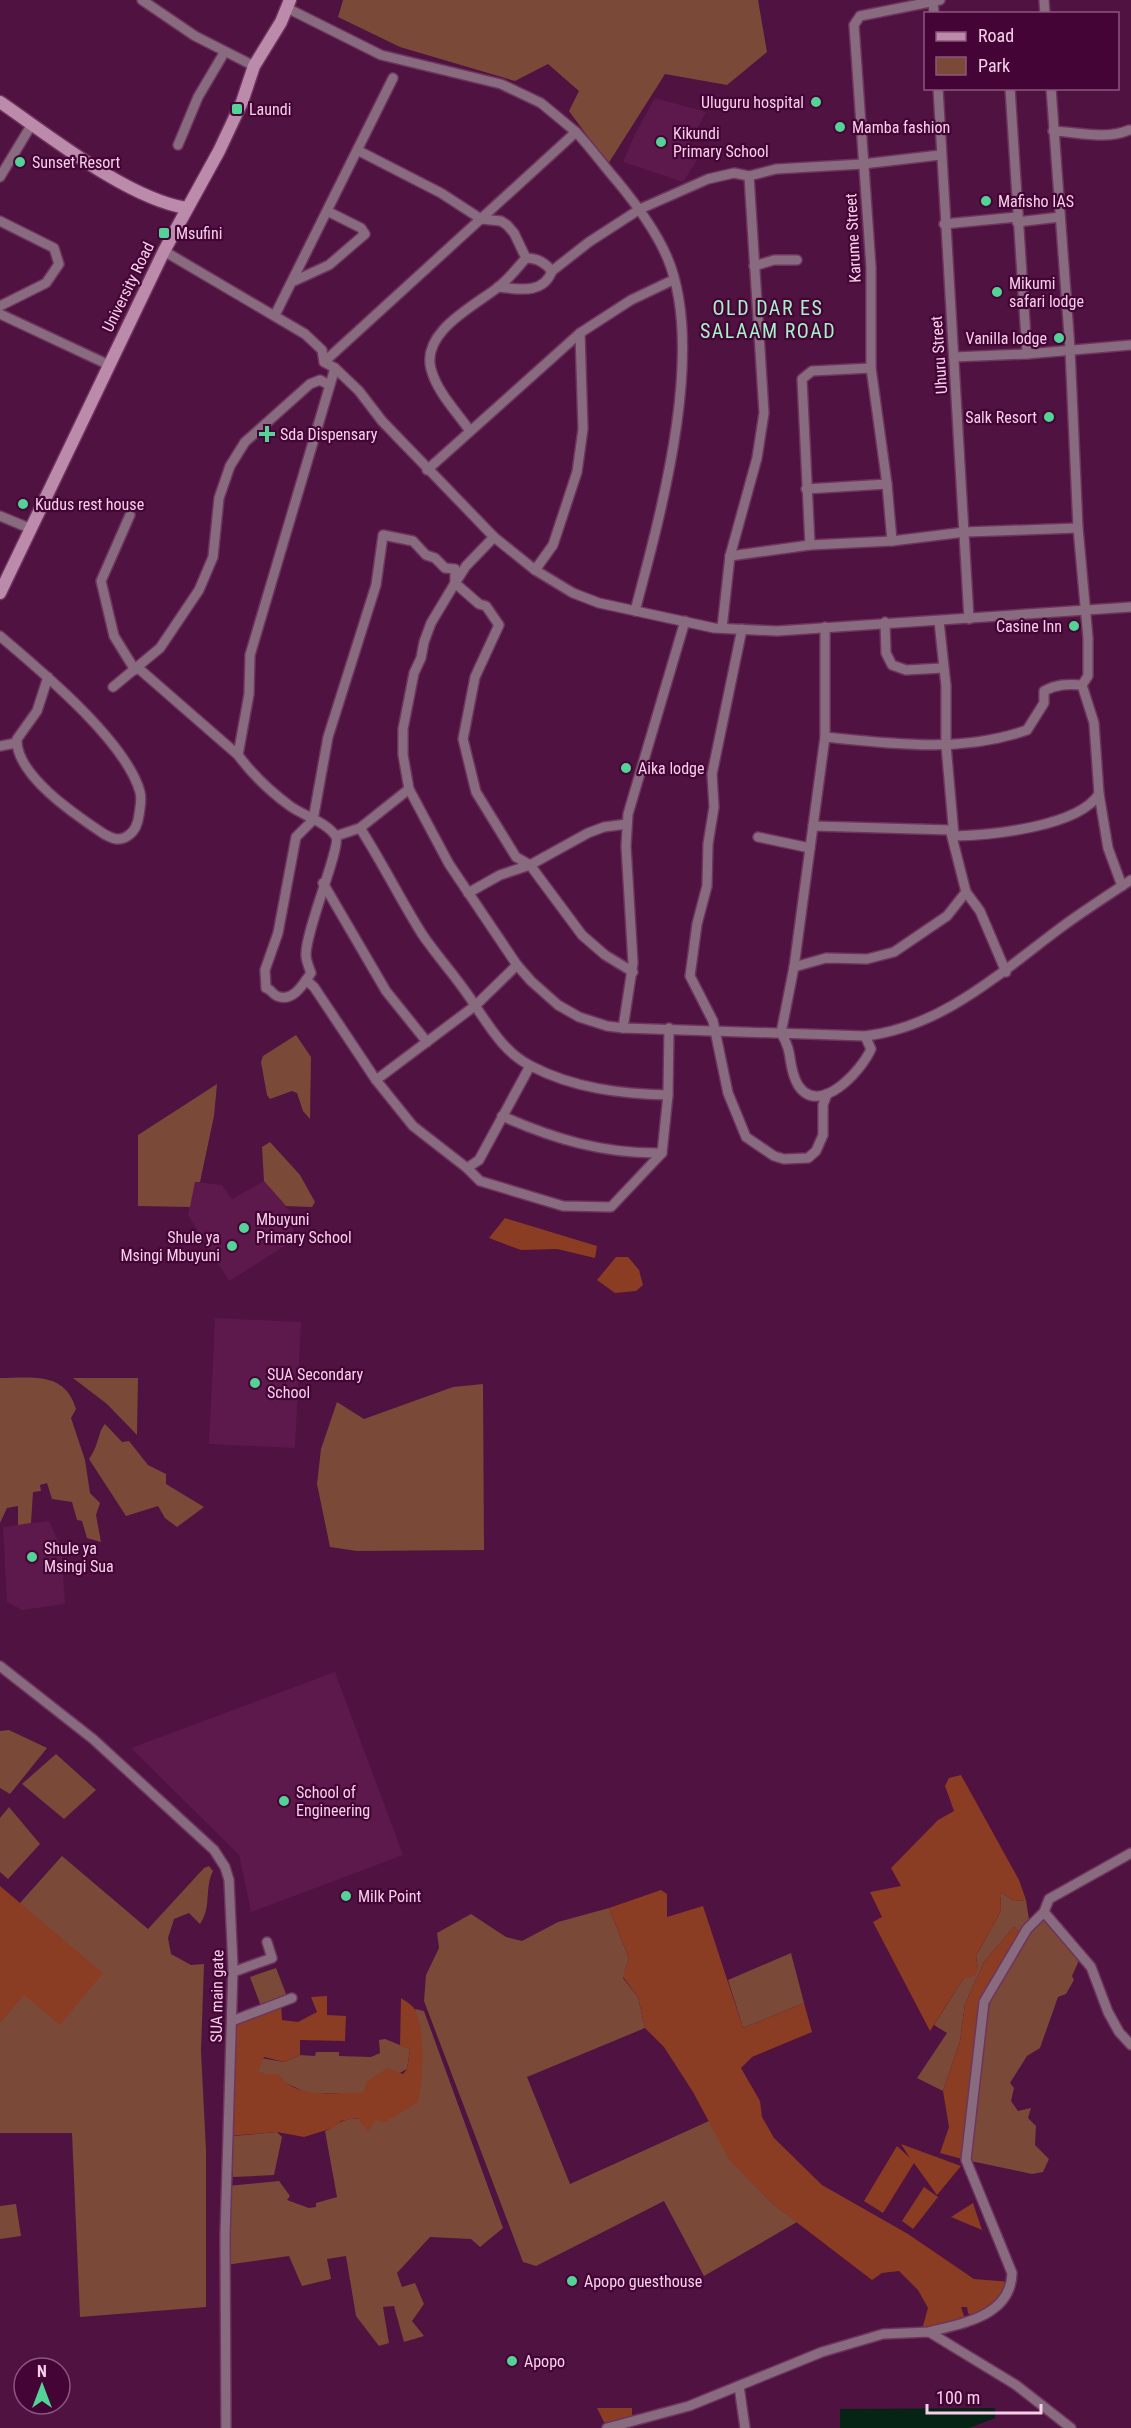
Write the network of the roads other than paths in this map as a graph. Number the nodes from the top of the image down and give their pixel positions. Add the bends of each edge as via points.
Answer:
1 (142, 0) edge
2 (933, 0) edge
3 (940, 0) edge
4 (288, 4) edge
5 (224, 53) junction
6 (254, 66) junction
7 (393, 78) dead end
8 (938, 90) edge
9 (1010, 90) edge
10 (1051, 90) edge
11 (0, 102) edge
12 (32, 124) junction
13 (1129, 130) dead end
14 (1053, 131) junction
15 (576, 132) junction
16 (178, 146) dead end
17 (358, 151) junction
18 (940, 155) junction
19 (863, 164) junction
20 (749, 176) junction
21 (0, 177) edge
22 (186, 208) junction
23 (640, 209) junction
24 (329, 212) junction
25 (1060, 217) junction
26 (481, 219) junction
27 (0, 221) edge
28 (1017, 222) junction
29 (944, 224) junction
30 (164, 251) junction
31 (526, 258) junction
32 (797, 260) dead end
33 (754, 266) junction
34 (552, 271) junction
35 (673, 280) junction
36 (294, 281) junction
37 (498, 287) junction
38 (0, 306) edge
39 (0, 314) edge
40 (275, 315) junction
41 (580, 333) junction
42 (1131, 345) edge
43 (1070, 349) junction
44 (1027, 354) junction
45 (954, 357) junction
46 (324, 362) junction
47 (109, 365) junction
48 (335, 368) junction
49 (871, 368) junction
50 (330, 385) junction
51 (470, 431) junction
52 (427, 470) junction
53 (887, 484) junction
54 (806, 489) junction
55 (130, 515) dead end
56 (0, 516) edge
57 (29, 528) junction
58 (1078, 528) junction
59 (965, 532) junction
60 (495, 537) junction
61 (892, 541) junction
62 (810, 545) junction
63 (730, 556) junction
64 (535, 570) junction
65 (455, 583) junction
66 (0, 593) edge
67 (1131, 607) edge
68 (635, 611) junction
69 (1085, 611) junction
70 (969, 619) junction
71 (685, 621) junction
72 (939, 621) junction
73 (885, 622) junction
74 (825, 627) junction
75 (722, 628) junction
76 (742, 628) junction
77 (0, 636) edge
78 (943, 668) junction
79 (136, 669) junction
80 (48, 677) junction
81 (1082, 685) junction
82 (113, 687) dead end
83 (825, 737) junction
84 (16, 743) junction
85 (946, 745) junction
86 (0, 746) edge
87 (238, 756) junction
88 (409, 789) junction
89 (1099, 794) junction
90 (1082, 810) junction
91 (1103, 818) junction
92 (313, 820) junction
93 (627, 824) junction
94 (813, 826) junction
95 (360, 828) junction
96 (952, 833) junction
97 (336, 836) junction
98 (758, 837) dead end
99 (810, 848) junction
100 (530, 865) junction
101 (1131, 880) edge
102 (323, 883) junction
103 (1122, 886) junction
104 (966, 892) junction
105 (468, 893) junction
106 (517, 965) junction
107 (794, 967) junction
108 (633, 972) junction
109 (1006, 972) junction
110 (306, 980) junction
111 (476, 1005) junction
112 (622, 1028) junction
113 (669, 1028) junction
114 (715, 1033) junction
115 (781, 1034) junction
116 (865, 1036) junction
117 (427, 1042) junction
118 (530, 1066) junction
119 (376, 1080) junction
120 (827, 1094) junction
121 (668, 1095) junction
122 (502, 1116) junction
123 (662, 1153) junction
124 (467, 1168) junction
125 (0, 1666) edge
126 (1131, 1853) edge
127 (1044, 1912) junction
128 (267, 1942) dead end
129 (233, 1972) junction
130 (292, 1998) dead end
131 (232, 2021) junction
132 (1131, 2045) edge
133 (929, 2332) junction
134 (739, 2386) junction
135 (633, 2425) edge
136 (225, 2428) edge
137 (607, 2428) edge
138 (745, 2428) edge
139 (1071, 2428) edge

1 - 5 street
2 - 3 street, Karume Street
2 - 19 street, Karume Street via 860,16 855,21
4 - 6 main road, University Road via 282,22
4 - 15 street via 381,55 501,84 541,103
5 - 6 street
5 - 16 street via 198,97
6 - 22 main road, University Road via 219,151
7 - 17 street
8 - 18 street, Uhuru Street
9 - 28 street
10 - 14 street
11 - 12 main road
12 - 21 street
12 - 22 main road via 84,162 168,205
13 - 14 street via 1100,137 1087,132
14 - 25 street
15 - 23 street
15 - 26 street
17 - 24 street
17 - 26 street via 441,193
18 - 19 street
18 - 29 street, Uhuru Street
19 - 20 street via 777,169
19 - 49 street, Karume Street via 871,267
20 - 23 street via 734,173 708,179
20 - 33 street
22 - 30 main road, University Road
23 - 34 street
23 - 35 street via 668,258
24 - 36 street
24 - 36 street via 361,228 365,234 330,265
25 - 28 street
25 - 43 street
26 - 31 street via 507,225
26 - 46 street
27 - 38 street via 54,248 59,264 46,283
28 - 29 street via 1017,217
28 - 44 street
29 - 45 street, Uhuru Street
30 - 40 street
30 - 47 main road, University Road
31 - 34 street via 542,262
31 - 37 street
32 - 33 street via 774,260
33 - 63 street via 764,413 757,458
34 - 37 street via 547,281 536,288
35 - 41 street via 631,300
35 - 68 street via 682,316 682,369 665,493
36 - 40 street
37 - 51 street via 448,327 430,353 436,383
39 - 47 street
40 - 46 street via 322,350
41 - 51 street
41 - 64 street via 583,429 577,472 553,545
42 - 43 street
43 - 44 street
43 - 58 street
44 - 45 street
45 - 59 street, Uhuru Street
46 - 48 street
47 - 57 main road, University Road
48 - 50 street
48 - 52 street
49 - 53 street, Karume Street
49 - 54 street via 812,371 804,376 801,387
50 - 79 street via 313,382 245,442 230,466 219,498 213,557 204,580 160,648
50 - 87 street via 250,655 249,693
51 - 52 street
52 - 60 street
53 - 54 street
53 - 61 street, Karume Street
54 - 62 street
55 - 79 street via 101,582 114,636
56 - 57 street
57 - 66 main road, University Road
58 - 59 street
58 - 69 street
59 - 61 street
59 - 70 street, Uhuru Street
60 - 64 street
60 - 65 street
61 - 62 street
62 - 63 street
63 - 75 street
64 - 68 street via 578,595
65 - 88 street via 431,623 407,703 402,747
65 - 92 street via 455,569 445,568 413,541 383,535 376,585 328,737
65 - 100 street via 486,606 498,625 474,676 463,739 471,775 476,792 516,857
67 - 69 street
68 - 71 street
69 - 70 street
69 - 81 street via 1088,676
70 - 72 street
71 - 75 street
71 - 93 street via 631,798
72 - 73 street
72 - 78 street
73 - 74 street
73 - 78 street via 886,652 892,665 906,670
74 - 76 street via 777,631
74 - 83 street
75 - 76 street
76 - 114 street via 712,774 714,807 707,886 690,976 708,1009
77 - 80 street
78 - 85 street
79 - 82 street
79 - 87 street
80 - 84 street via 42,701
80 - 84 street via 102,733 133,774 141,798 134,831 118,840 91,825 36,780
81 - 85 street via 1060,684 1044,691 1044,704 1027,730
81 - 89 street via 1094,723
83 - 85 street
83 - 94 street
84 - 86 street
85 - 96 street
87 - 92 street via 266,786
88 - 95 street
88 - 105 street
89 - 90 street
89 - 91 street
90 - 91 street via 1092,810
90 - 96 street via 1021,828
91 - 103 street via 1108,848
92 - 97 street
92 - 110 street via 296,837 278,933 265,970 266,988 281,997 295,994
93 - 100 street via 588,833
93 - 108 street
94 - 96 street
94 - 99 street
95 - 97 street
95 - 111 street via 423,934
96 - 104 street
97 - 102 street via 338,847
98 - 99 street
99 - 107 street
100 - 105 street via 500,875
100 - 108 street via 592,945
101 - 103 street
102 - 110 street via 306,956 311,973
102 - 117 street via 386,991
103 - 109 street
104 - 107 street via 947,916 894,952 867,959 826,958
104 - 109 street via 980,911
105 - 106 street
106 - 111 street
106 - 112 street via 558,1005 579,1017
107 - 115 street
108 - 112 street
109 - 116 street via 915,1025
110 - 119 street
111 - 117 street
111 - 118 street via 488,1028
112 - 113 street
113 - 114 street
113 - 121 street
114 - 115 street
114 - 120 street via 728,1093 741,1128 746,1137 774,1156 801,1159 814,1153 823,1135 823,1104
115 - 116 street
115 - 120 street via 790,1047 791,1068 802,1090
116 - 120 street via 871,1049 863,1064 841,1088
117 - 119 street
118 - 121 street via 591,1087
118 - 122 street
119 - 124 street via 413,1126
121 - 123 street
122 - 123 street via 553,1138 582,1145 640,1154
122 - 124 street via 478,1160
123 - 124 street via 611,1207 563,1206 480,1181
125 - 129 street, SUA main gate via 93,1739 214,1850 225,1867 231,1895
126 - 127 street via 1049,1899
127 - 132 street via 1091,1966 1108,2012
127 - 133 street via 1027,1929 984,2002 966,2160 1012,2273 1012,2289 998,2305 974,2319
128 - 129 street via 272,1958
129 - 131 street, SUA main gate
130 - 131 street
131 - 136 street, SUA main gate
133 - 134 street via 883,2334 781,2366
133 - 139 street via 1016,2385
134 - 135 street
134 - 138 street
135 - 137 street

